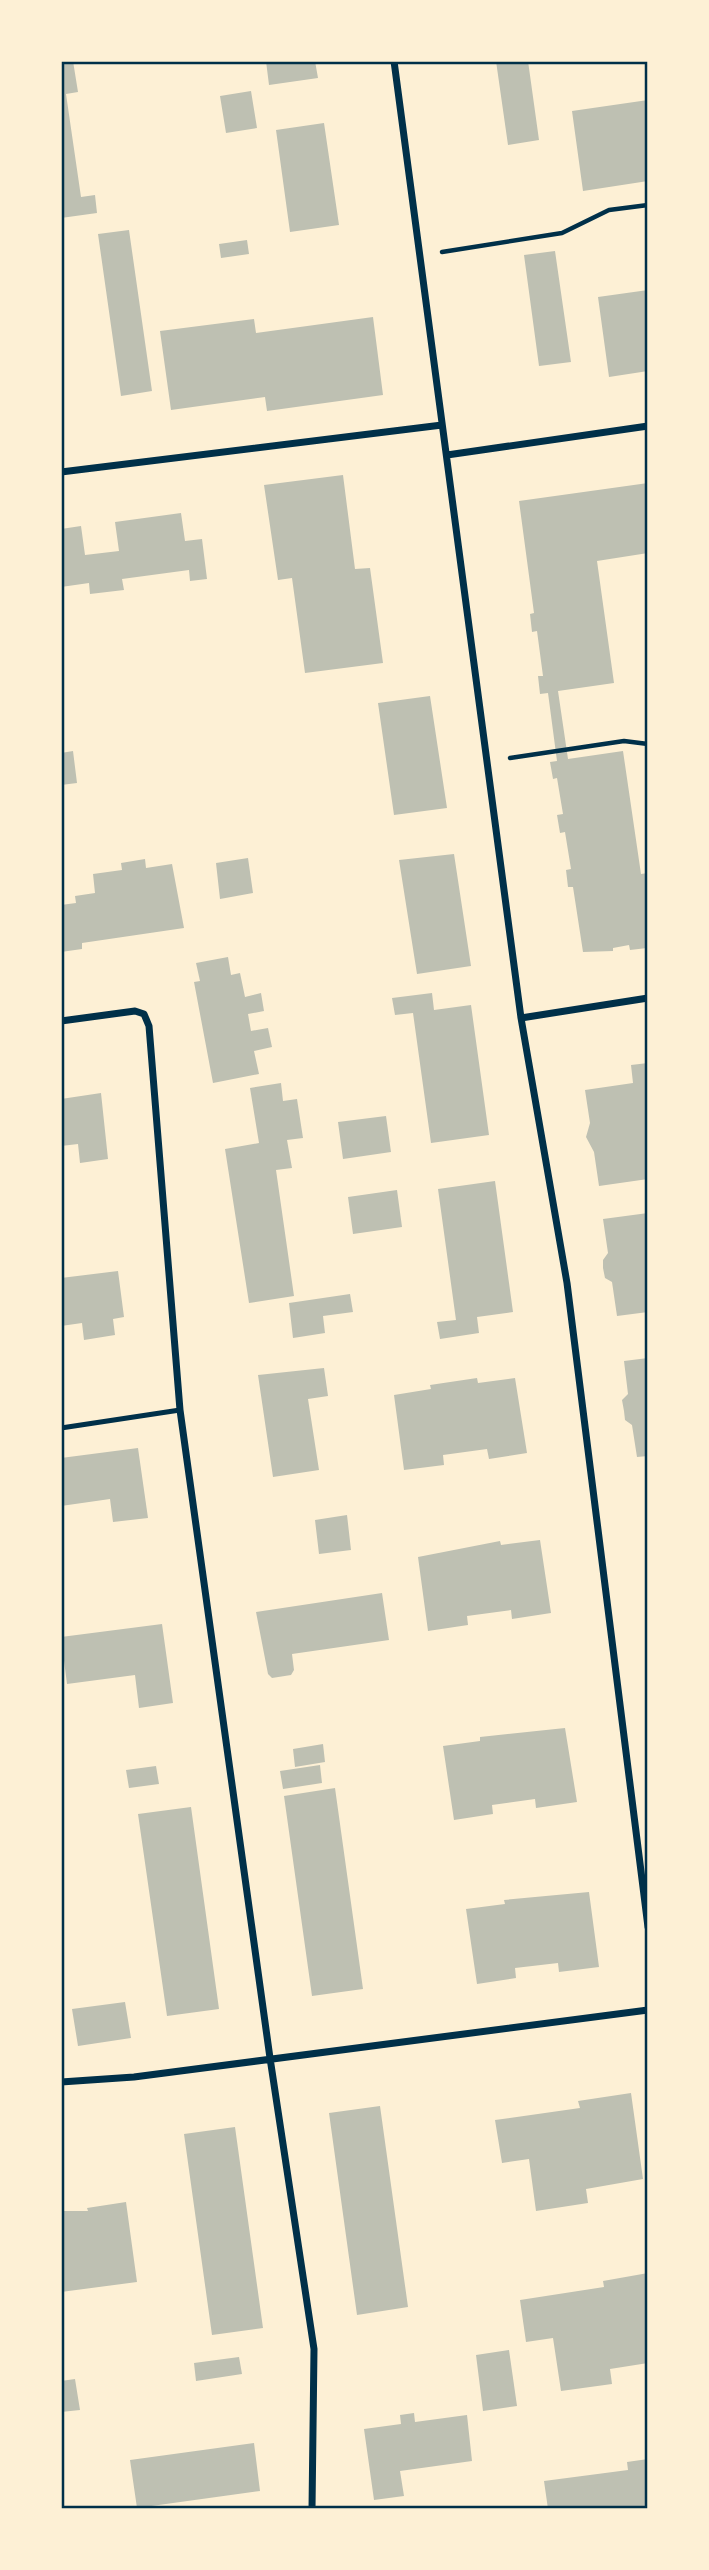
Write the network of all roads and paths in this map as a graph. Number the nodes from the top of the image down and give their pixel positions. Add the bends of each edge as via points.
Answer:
1 (394, 61) edge
2 (648, 205) edge
3 (421, 256) junction
4 (442, 425) junction
5 (648, 426) edge
6 (447, 455) junction
7 (61, 472) edge
8 (648, 744) edge
9 (488, 762) junction
10 (648, 998) edge
11 (522, 1018) junction
12 (61, 1021) edge
13 (180, 1410) junction
14 (61, 1428) edge
15 (648, 1927) edge
16 (648, 2010) edge
17 (270, 2058) junction
18 (61, 2082) edge
19 (312, 2509) edge

1 - 3 street
2 - 3 path via 609,210 562,233
3 - 4 street
4 - 6 street
4 - 7 street
5 - 6 street
6 - 9 street
8 - 9 path via 624,741
9 - 11 street
10 - 11 street
11 - 15 street via 567,1283
12 - 13 street via 135,1012 144,1014 149,1026
13 - 14 lane
13 - 17 street
16 - 17 street
17 - 18 street
17 - 19 street via 314,2349

